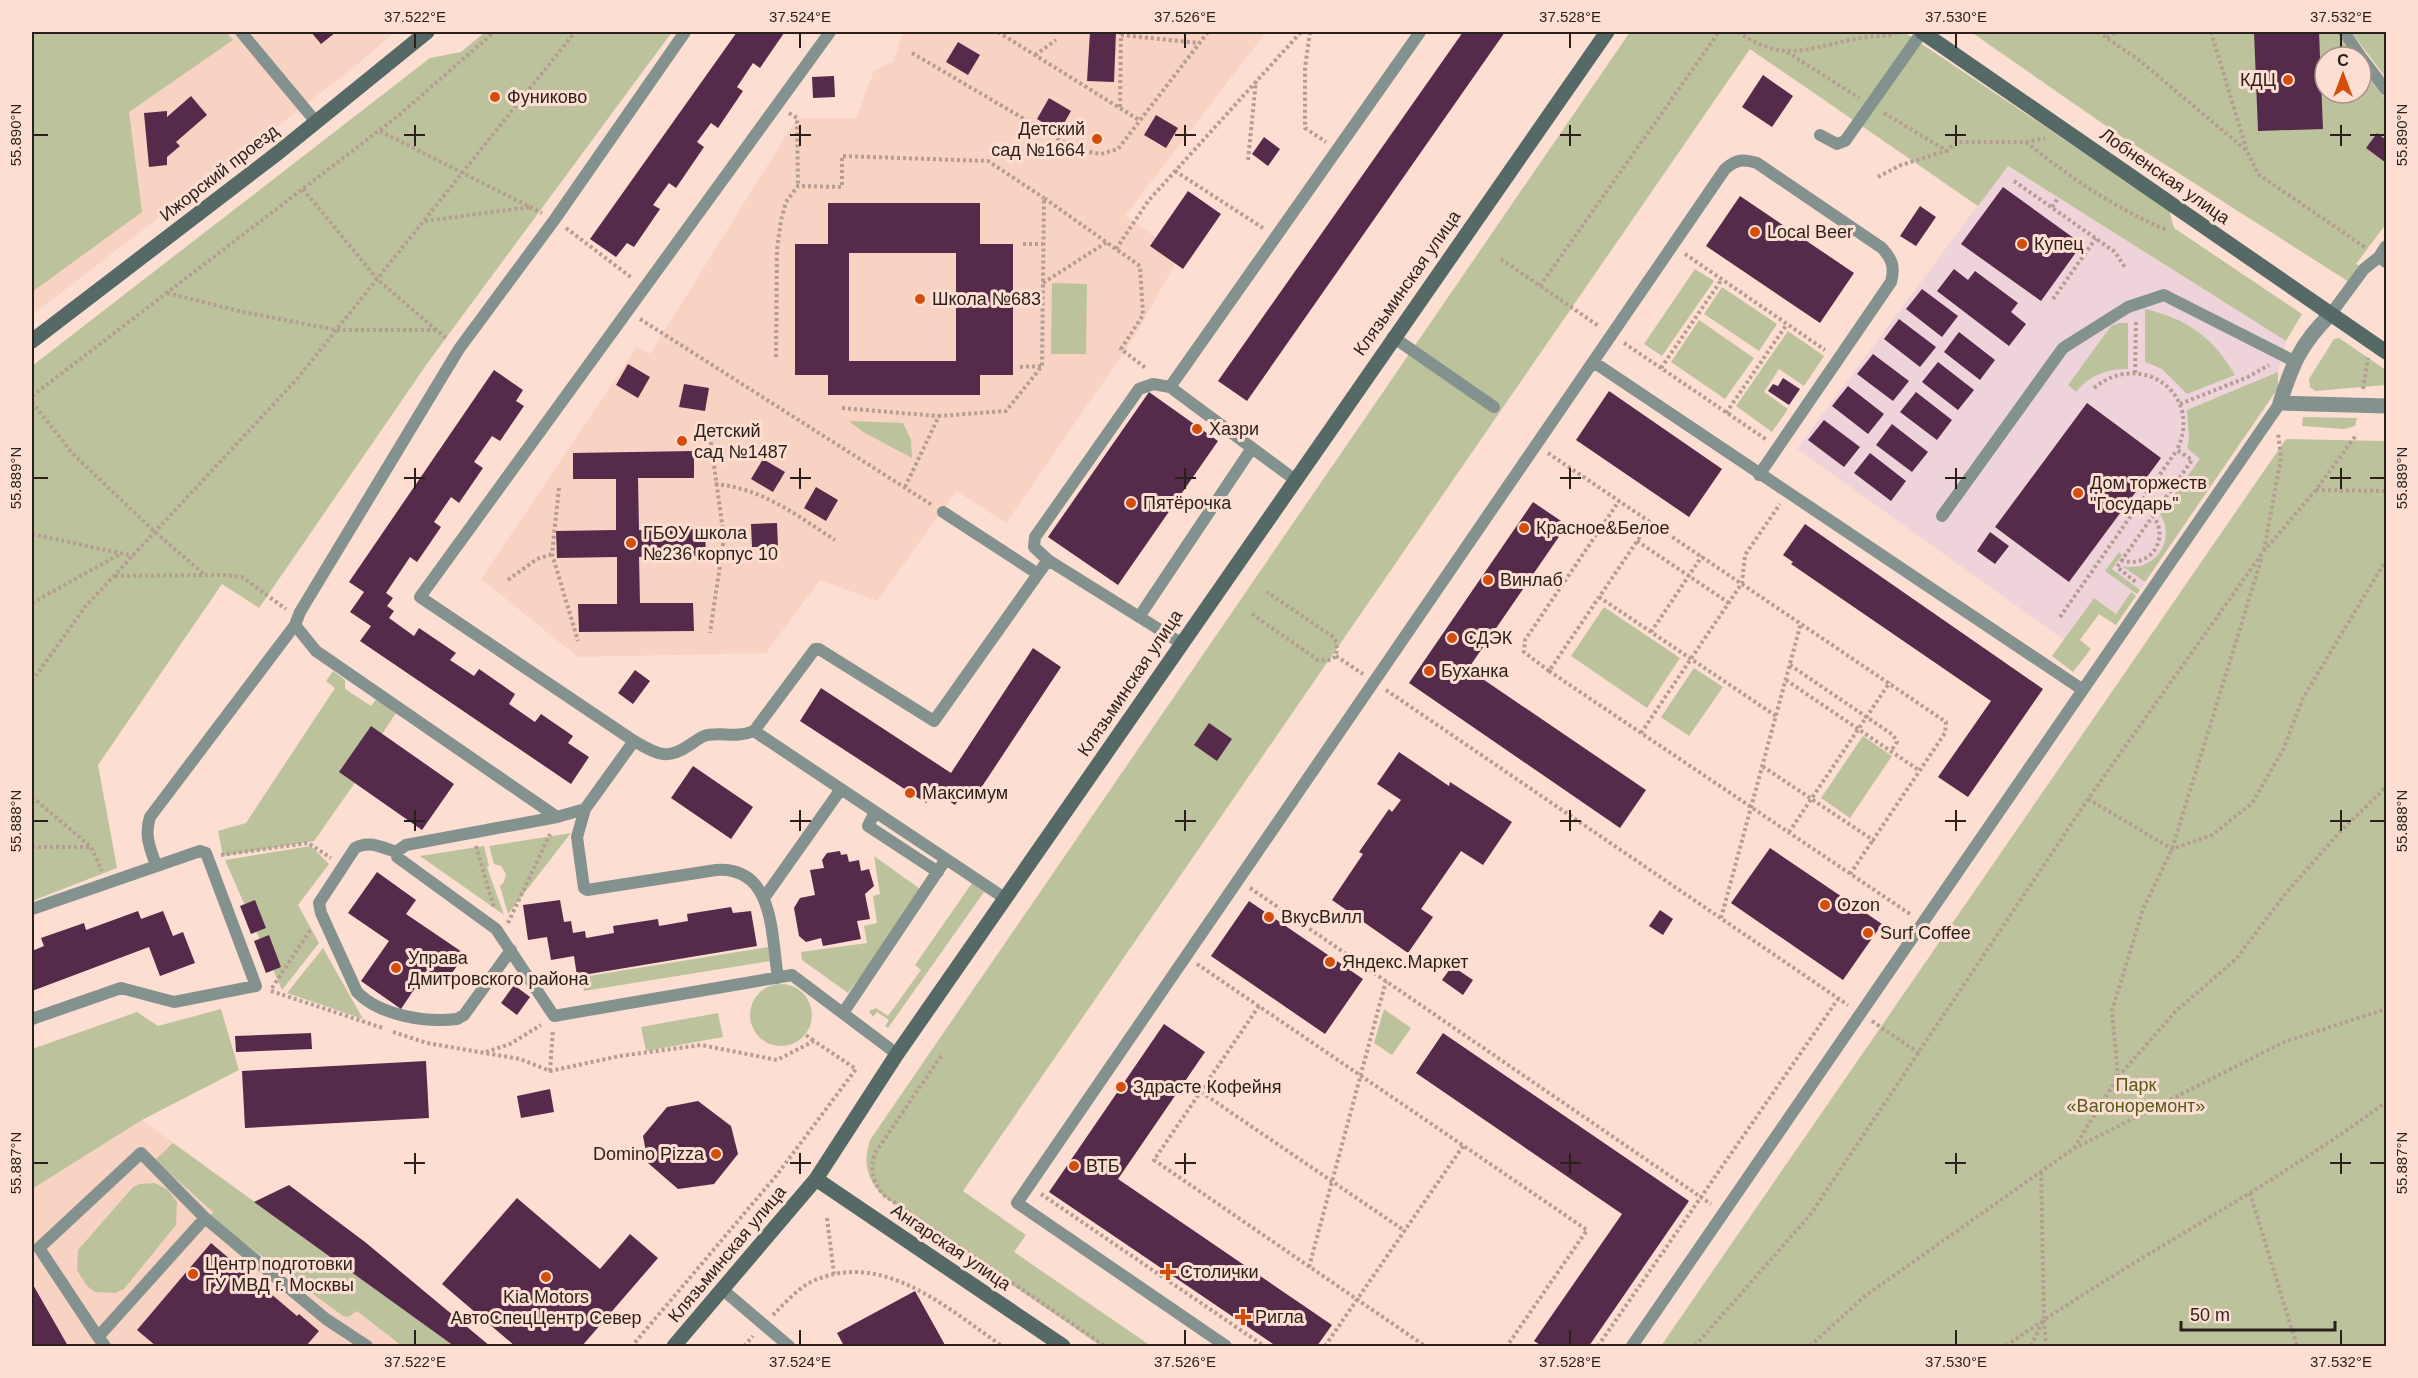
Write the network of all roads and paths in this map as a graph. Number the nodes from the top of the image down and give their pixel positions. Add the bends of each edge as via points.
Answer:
1 (241, 32) edge
2 (427, 32) edge
3 (494, 32) edge
4 (685, 32) edge
5 (830, 32) edge
6 (998, 32) edge
7 (1208, 32) edge
8 (1301, 32) edge
9 (1311, 32) edge
10 (1420, 32) edge
11 (1607, 32) edge
12 (1719, 32) edge
13 (1738, 32) edge
14 (1898, 32) edge
15 (1922, 32) edge
16 (2098, 32) edge
17 (2116, 32) edge
18 (2211, 32) edge
19 (2344, 32) edge
20 (573, 33) edge
21 (2107, 38) junction
22 (1056, 40) dead end
23 (1199, 43) junction
24 (2353, 45) edge
25 (912, 52) dead end
26 (1786, 52) junction
27 (1035, 55) junction
28 (2373, 73) edge
29 (1256, 80) junction
30 (2386, 90) edge
31 (776, 105) junction
32 (1870, 106) junction
33 (1120, 108) junction
34 (1139, 120) junction
35 (316, 122) junction
36 (380, 131) junction
37 (1820, 135) dead end
38 (2047, 137) dead end
39 (2026, 142) junction
40 (1337, 150) junction
41 (2247, 150) junction
42 (1947, 151) junction
43 (1248, 160) dead end
44 (1175, 171) junction
45 (463, 172) junction
46 (1878, 177) dead end
47 (2014, 181) dead end
48 (798, 186) junction
49 (303, 189) junction
50 (1044, 198) junction
51 (2058, 198) dead end
52 (531, 207) junction
53 (2052, 207) junction
54 (555, 219) junction
55 (425, 221) junction
56 (2166, 230) dead end
57 (1276, 236) junction
58 (2096, 238) junction
59 (1107, 242) junction
60 (1023, 244) dead end
61 (1043, 244) junction
62 (1672, 246) junction
63 (1116, 249) junction
64 (2384, 255) edge
65 (1501, 259) dead end
66 (2126, 269) dead end
67 (1722, 279) junction
68 (378, 280) junction
69 (1043, 284) junction
70 (1540, 286) junction
71 (643, 287) junction
72 (167, 293) junction
73 (2053, 299) dead end
74 (2136, 305) junction
75 (627, 310) junction
76 (2330, 315) junction
77 (1592, 321) dead end
78 (1787, 324) junction
79 (337, 330) junction
80 (437, 330) junction
81 (1394, 337) junction
82 (32, 341) edge
83 (459, 349) junction
84 (1635, 351) dead end
85 (2386, 352) edge
86 (2368, 354) dead end
87 (776, 357) dead end
88 (1838, 358) junction
89 (2288, 359) junction
90 (1595, 363) junction
91 (1042, 366) junction
92 (1020, 367) dead end
93 (1661, 368) junction
94 (2135, 373) junction
95 (1170, 387) junction
96 (2094, 388) dead end
97 (2363, 390) dead end
98 (32, 396) edge
99 (32, 402) edge
100 (2280, 403) junction
101 (2180, 404) junction
102 (2386, 406) edge
103 (1494, 407) dead end
104 (842, 408) dead end
105 (1726, 413) junction
106 (939, 416) junction
107 (2277, 430) dead end
108 (2357, 434) dead end
109 (710, 436) dead end
110 (1252, 448) junction
111 (1777, 448) junction
112 (2177, 450) junction
113 (1561, 462) dead end
114 (1759, 475) junction
115 (1294, 479) junction
116 (715, 484) junction
117 (905, 487) junction
118 (559, 488) dead end
119 (2316, 490) junction
120 (2386, 491) edge
121 (1787, 494) junction
122 (1619, 501) junction
123 (943, 512) joint
124 (1942, 516) dead end
125 (2153, 516) junction
126 (1650, 522) junction
127 (155, 532) junction
128 (32, 534) edge
129 (835, 540) dead end
130 (1637, 541) junction
131 (2263, 552) junction
132 (122, 553) junction
133 (552, 554) junction
134 (133, 556) junction
135 (1702, 556) junction
136 (1048, 560) junction
137 (2121, 560) junction
138 (2386, 560) edge
139 (1038, 574) junction
140 (205, 575) junction
141 (114, 576) junction
142 (1689, 576) junction
143 (508, 580) dead end
144 (1742, 583) junction
145 (2138, 583) dead end
146 (1267, 592) dead end
147 (1599, 597) junction
148 (32, 603) edge
149 (1729, 603) junction
150 (1252, 614) dead end
151 (1139, 617) junction
152 (2060, 617) dead end
153 (296, 622) junction
154 (1801, 623) junction
155 (1651, 632) junction
156 (710, 633) dead end
157 (578, 641) dead end
158 (1181, 643) junction
159 (1336, 656) junction
160 (1691, 659) junction
161 (1790, 665) junction
162 (1549, 671) junction
163 (1786, 680) junction
164 (32, 681) edge
165 (1375, 682) junction
166 (1890, 682) junction
167 (2083, 690) junction
168 (1776, 716) junction
169 (1867, 717) junction
170 (1858, 729) junction
171 (754, 731) junction
172 (1641, 733) junction
173 (634, 741) junction
174 (1891, 751) junction
175 (1762, 766) junction
176 (1920, 771) junction
177 (2386, 787) edge
178 (841, 789) junction
179 (32, 797) edge
180 (2088, 798) junction
181 (1812, 799) junction
182 (1751, 807) junction
183 (585, 810) junction
184 (875, 812) junction
185 (557, 817) junction
186 (1789, 832) junction
187 (472, 833) junction
188 (1873, 840) junction
189 (32, 847) edge
190 (91, 847) junction
191 (2172, 849) junction
192 (396, 852) junction
193 (206, 853) junction
194 (946, 859) junction
195 (156, 865) junction
196 (343, 866) junction
197 (938, 872) junction
198 (1851, 874) junction
199 (1239, 880) junction
200 (107, 881) junction
201 (764, 898) junction
202 (1006, 899) junction
203 (1895, 904) dead end
204 (32, 909) edge
205 (321, 913) junction
206 (1721, 918) junction
207 (502, 936) junction
208 (511, 950) junction
209 (1186, 956) junction
210 (778, 978) junction
211 (1386, 981) junction
212 (256, 986) junction
213 (270, 991) junction
214 (1838, 998) junction
215 (1259, 1006) junction
216 (2386, 1009) edge
217 (843, 1013) junction
218 (1861, 1014) junction
219 (554, 1016) junction
220 (32, 1019) edge
221 (806, 1035) dead end
222 (814, 1041) junction
223 (484, 1053) junction
224 (897, 1054) junction
225 (1920, 1054) junction
226 (941, 1056) dead end
227 (550, 1071) junction
228 (1360, 1075) junction
229 (2118, 1077) junction
230 (1201, 1092) junction
231 (2386, 1102) edge
232 (1463, 1146) junction
233 (2073, 1149) junction
234 (2041, 1170) junction
235 (816, 1179) junction
236 (1332, 1181) junction
237 (2250, 1193) junction
238 (1041, 1194) dead end
239 (1701, 1197) junction
240 (1724, 1213) junction
241 (205, 1218) junction
242 (827, 1218) dead end
243 (1405, 1231) junction
244 (1309, 1267) junction
245 (834, 1274) junction
246 (723, 1290) junction
247 (1357, 1300) junction
248 (2044, 1319) junction
249 (764, 1324) junction
250 (101, 1342) edge
251 (745, 1346) edge
252 (367, 1347) edge
253 (632, 1347) edge
254 (674, 1347) edge
255 (789, 1347) edge
256 (1002, 1347) edge
257 (1063, 1347) edge
258 (1106, 1347) edge
259 (1226, 1347) edge
260 (1264, 1347) edge
261 (1325, 1347) edge
262 (1425, 1347) edge
263 (1507, 1347) edge
264 (1599, 1347) edge
265 (1632, 1347) edge
266 (1695, 1347) edge
267 (1810, 1347) edge
268 (2006, 1347) edge
269 (2031, 1347) edge
270 (2046, 1347) edge
271 (2297, 1347) edge

1 - 35 lane
2 - 35 street, Ижорский проезд
3 - 36 path
4 - 54 lane
5 - 31 lane
6 - 27 path
7 - 23 path
8 - 29 path
9 - 40 path via 1305,68 1305,128
10 - 40 lane
11 - 81 street, Клязьминская улица
12 - 70 path
13 - 26 path via 1759,46
14 - 26 path
15 - 32 lane
15 - 76 street, Лобненская улица
16 - 21 path
17 - 21 path
18 - 41 path
19 - 24 lane
20 - 45 path
21 - 41 path
22 - 27 path
23 - 33 path via 1121,35
23 - 34 path
25 - 34 path via 1077,150 1101,154 1118,150
26 - 32 path
27 - 33 path
28 - 30 lane
29 - 43 path
29 - 44 path
31 - 48 path via 797,118
31 - 71 lane
32 - 37 lane via 1845,141 1837,144
32 - 42 path
33 - 34 path
35 - 82 street, Ижорский проезд
36 - 45 path
36 - 49 path
38 - 39 path
39 - 42 path via 1956,142
39 - 56 path via 2128,213
40 - 57 lane
41 - 64 path via 2258,174
42 - 46 path via 1900,165
44 - 57 path
44 - 63 path via 1149,200
45 - 52 path
45 - 55 path
47 - 53 path
48 - 50 path via 842,187 842,156 988,162
48 - 87 path via 786,202 780,230
49 - 68 path
49 - 72 path
50 - 59 path
50 - 61 path
51 - 53 path
52 - 54 path
52 - 55 path
53 - 58 path
54 - 71 path
54 - 83 lane
55 - 68 path
57 - 95 lane
58 - 66 path via 2115,252
58 - 73 path
59 - 63 path
59 - 69 path
60 - 61 path
61 - 69 path
62 - 67 path
62 - 88 lane via 1725,169 1743,159 1757,162 1890,256 1891,282
62 - 90 lane
63 - 95 path via 1140,266 1143,315 1121,349
64 - 76 lane via 2364,269
65 - 70 path
67 - 78 path
67 - 93 path
68 - 79 path
68 - 80 path
69 - 91 path
70 - 77 path
71 - 75 lane
72 - 79 path
72 - 98 path
74 - 89 lane via 2164,295
74 - 94 path
74 - 124 lane via 2062,348
75 - 117 path
75 - 173 lane via 420,597
76 - 85 street, Лобненская улица
76 - 89 street
78 - 88 path
78 - 105 path
79 - 80 path
79 - 127 path via 297,379
80 - 83 path
81 - 103 lane
81 - 115 street, Клязьминская улица
83 - 153 lane
84 - 93 path
86 - 97 path
88 - 111 lane
89 - 100 street
89 - 101 path
90 - 114 lane
90 - 165 lane
91 - 92 path
91 - 106 path via 1006,411
93 - 105 path
94 - 96 path via 2109,378
94 - 101 path via 2162,382
95 - 110 lane
95 - 136 lane via 1153,384 1139,389 1033,540 1034,547
99 - 127 path via 73,454
100 - 102 street
100 - 167 lane
101 - 112 path via 2184,423
104 - 106 path
105 - 111 path
106 - 117 path
107 - 131 path via 2281,458
108 - 119 path
109 - 116 path
110 - 115 lane
110 - 151 lane
111 - 114 lane
112 - 125 path via 2192,460
112 - 152 path
113 - 122 path
114 - 121 lane
115 - 158 street, Клязьминская улица
116 - 129 path via 738,486 767,496
116 - 156 path via 724,538
117 - 123 path
118 - 133 path
119 - 120 path
119 - 131 path
121 - 144 path via 1744,555
121 - 167 lane
122 - 126 path
122 - 162 path via 1525,640 1524,652
123 - 139 lane
125 - 137 path
125 - 137 path via 2160,536 2154,551 2137,562
126 - 130 path
126 - 135 path
127 - 134 path
127 - 140 path
128 - 132 path
130 - 142 path
130 - 147 path
131 - 180 path
131 - 191 path
132 - 134 path
132 - 148 path
133 - 143 path via 537,559
133 - 157 path
134 - 141 path
135 - 142 path
135 - 144 path
136 - 139 lane
136 - 151 lane
137 - 145 path via 2117,567
138 - 191 path via 2303,698 2283,750 2252,803 2212,835
139 - 171 lane via 934,721 815,649
140 - 141 path
140 - 153 path via 242,577
141 - 164 path via 85,607
142 - 149 path
142 - 155 path
144 - 149 path
144 - 154 path
146 - 159 path via 1333,638 1337,643
147 - 155 path
147 - 162 path
149 - 160 path
150 - 159 path via 1318,660
151 - 158 lane
153 - 185 lane via 316,651
153 - 195 lane via 150,817 148,842
154 - 161 path
154 - 166 path
155 - 160 path
158 - 202 street, Клязьминская улица
159 - 165 path
160 - 168 path
160 - 172 path
161 - 163 path
161 - 169 path
162 - 172 path
163 - 168 path
163 - 170 path
165 - 199 lane
165 - 206 path
166 - 169 path
166 - 176 path via 1946,722 1945,733
167 - 218 lane
168 - 175 path
169 - 170 path
169 - 174 path via 1895,737
170 - 174 path
170 - 181 path
171 - 173 lane via 741,736 703,736 665,757
171 - 178 lane
172 - 182 path
173 - 183 lane
174 - 176 path
175 - 181 path
175 - 182 path
176 - 188 path
177 - 229 path via 2286,893 2236,958 2175,1012
178 - 184 lane
178 - 201 lane
179 - 190 path
180 - 191 path
180 - 225 path
181 - 186 path
181 - 188 path
182 - 186 path
182 - 206 path
183 - 185 lane
183 - 201 lane via 577,837 587,890 726,869 750,878
184 - 194 lane
184 - 197 lane via 868,826
185 - 187 lane
185 - 207 path
186 - 198 path
187 - 192 lane via 406,845
187 - 207 path
188 - 198 path
189 - 190 path
190 - 200 path
191 - 229 path via 2143,909 2112,1011
192 - 196 lane via 374,844 360,844
192 - 207 lane via 397,857
193 - 195 lane via 200,851
193 - 196 path via 224,856 308,843
193 - 212 lane
194 - 197 lane
194 - 202 lane
195 - 200 lane
196 - 205 lane via 320,903
197 - 217 lane
198 - 203 path
199 - 209 lane
199 - 211 path
200 - 204 lane
201 - 210 lane
202 - 224 street, Клязьминская улица
205 - 208 lane via 357,992 392,1014 449,1020 464,1015
205 - 213 path
206 - 214 path
207 - 208 lane
208 - 219 lane
209 - 215 path
209 - 259 lane via 1017,1203
210 - 217 lane via 792,975
210 - 219 lane
211 - 228 path
211 - 239 path
212 - 213 path
212 - 220 lane via 174,1002 121,988
213 - 223 path via 427,1043
214 - 218 path
214 - 239 path
215 - 228 path
215 - 230 path
216 - 233 path via 2284,1042
217 - 224 lane
218 - 225 path
218 - 240 lane
219 - 223 path via 510,1044
219 - 227 path
221 - 222 path
222 - 227 path via 777,1060 701,1045
222 - 253 path via 856,1069 776,1176
223 - 227 path via 520,1059
224 - 235 street, Клязьминская улица
225 - 266 path via 1810,1215
226 - 258 path via 875,1152 874,1182 885,1196
228 - 232 path
228 - 236 path
229 - 233 path
230 - 236 path
230 - 244 path via 1154,1160
231 - 237 path
232 - 243 path
232 - 263 path via 1587,1230
233 - 234 path
234 - 248 path
234 - 267 path via 1865,1296
235 - 246 street, Клязьминская улица
235 - 257 street, Ангарская улица
236 - 243 path
236 - 244 path
237 - 248 path
237 - 271 path
238 - 260 path
239 - 240 path
239 - 264 path
240 - 265 lane
241 - 250 lane
241 - 250 lane via 141,1153 39,1248
241 - 252 lane via 326,1319
242 - 245 path
243 - 247 path
244 - 247 path
245 - 249 path via 810,1283
245 - 256 path via 852,1272 899,1280 924,1292
246 - 249 lane
246 - 254 street, Клязьминская улица
247 - 261 path
247 - 262 path
248 - 268 path
248 - 269 path
248 - 270 path
249 - 251 path
249 - 255 lane

